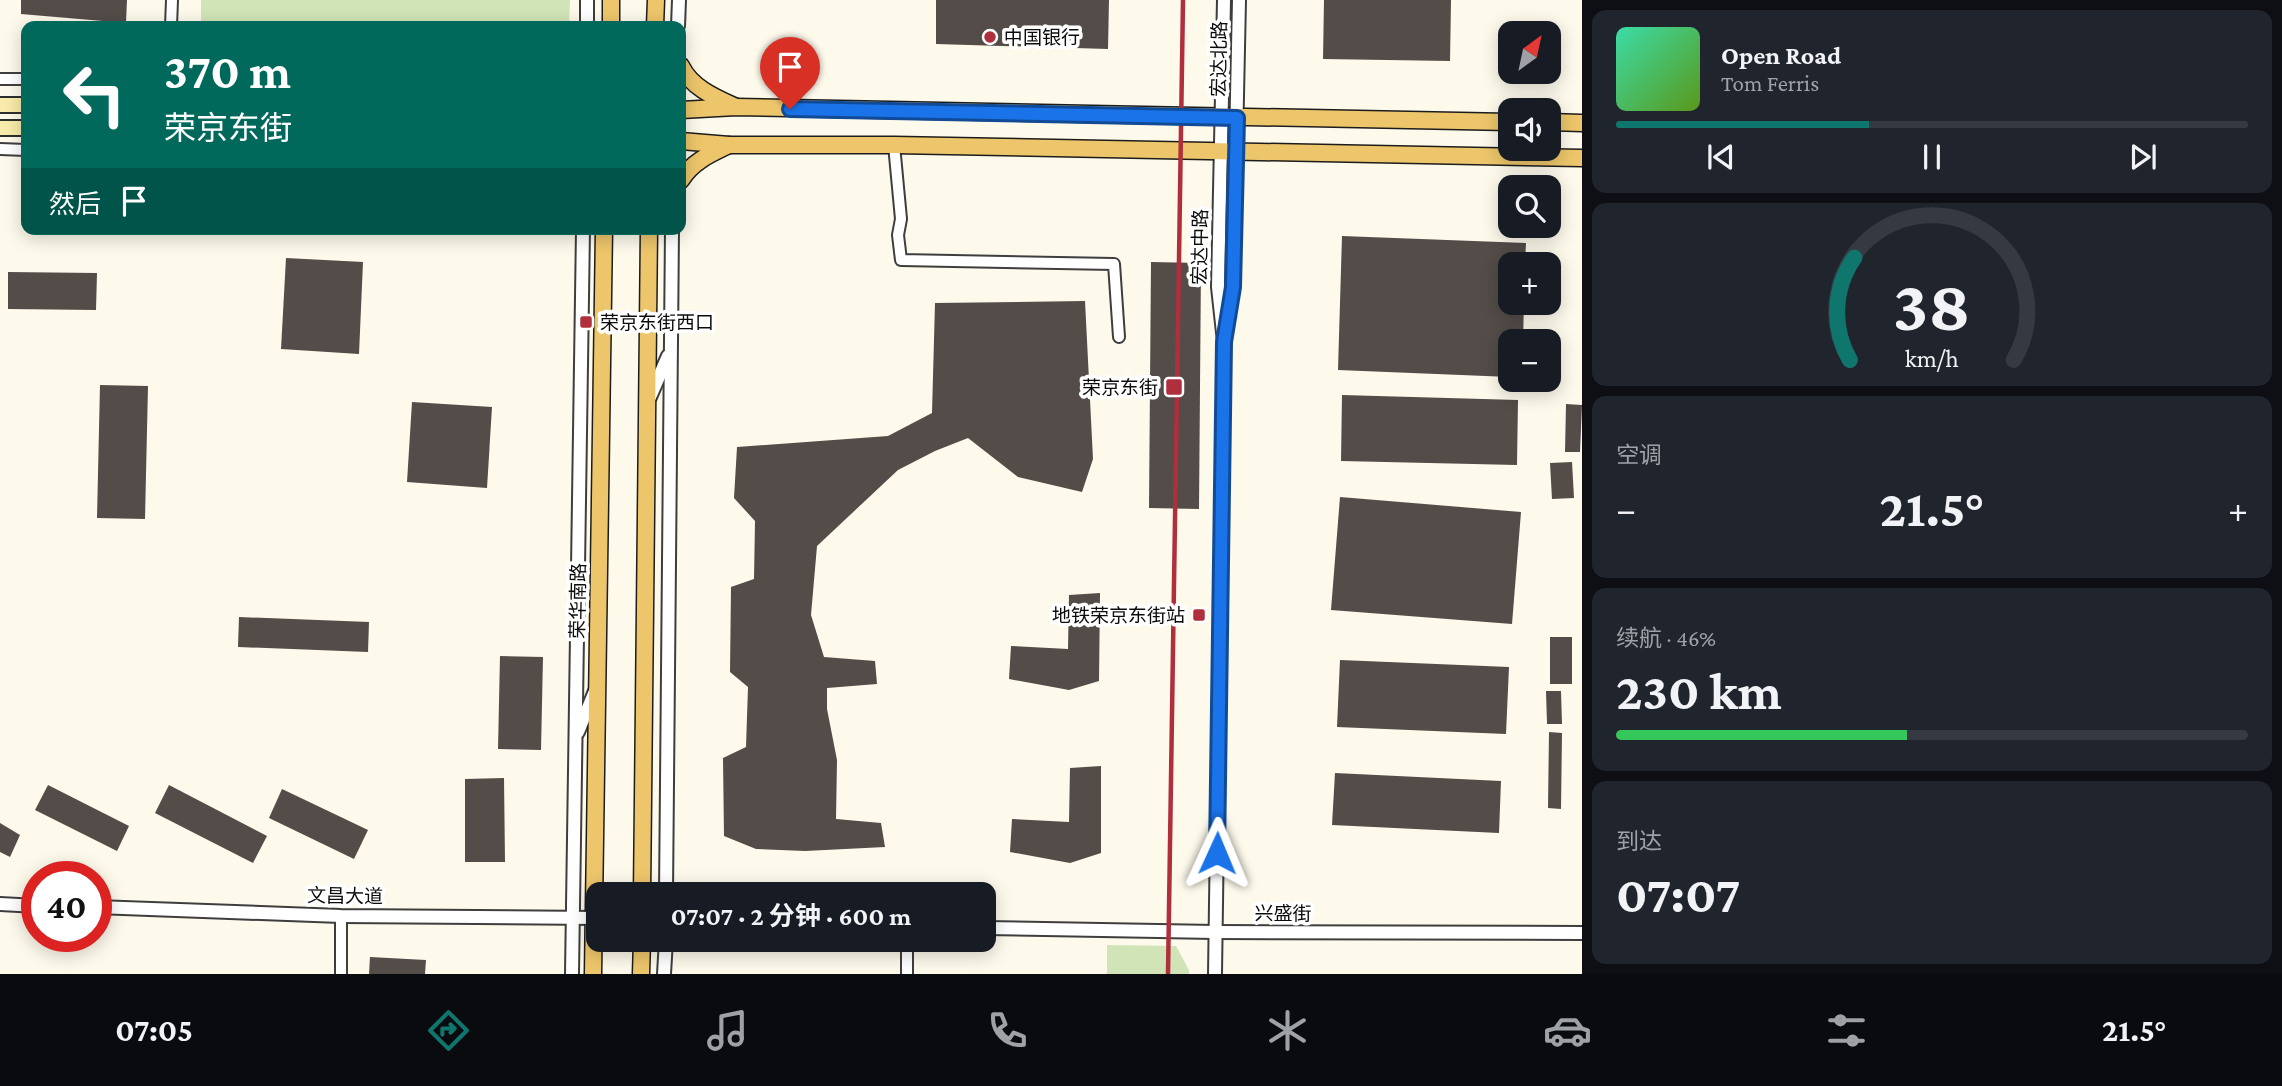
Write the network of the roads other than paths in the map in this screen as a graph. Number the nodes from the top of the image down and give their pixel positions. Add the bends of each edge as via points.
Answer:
1 (172, 0) edge
2 (587, 0) edge
3 (611, 0) edge
4 (656, 0) edge
5 (679, 0) edge
6 (1224, 0) edge
7 (1239, 0) edge
8 (171, 21) edge
9 (587, 21) edge
10 (611, 21) edge
11 (655, 21) edge
12 (678, 21) edge
13 (686, 73) edge
14 (0, 79) edge
15 (21, 79) edge
16 (0, 105) edge
17 (21, 105) edge
18 (736, 107) junction
19 (686, 110) edge
20 (1229, 118) junction
21 (1498, 122) edge
22 (1561, 122) edge
23 (1582, 123) edge
24 (0, 128) edge
25 (21, 128) edge
26 (686, 141) edge
27 (729, 145) junction
28 (894, 145) junction
29 (0, 149) edge
30 (21, 150) edge
31 (1229, 152) junction
32 (1582, 158) edge
33 (686, 172) edge
34 (583, 235) edge
35 (604, 235) edge
36 (649, 235) edge
37 (672, 235) edge
38 (1119, 337) dead end
39 (671, 350) junction
40 (646, 404) junction
41 (598, 684) junction
42 (575, 738) junction
43 (596, 882) edge
44 (642, 882) edge
45 (666, 882) edge
46 (0, 904) edge
47 (21, 905) edge
48 (112, 909) edge
49 (341, 916) junction
50 (573, 918) junction
51 (586, 918) edge
52 (996, 928) edge
53 (1215, 932) junction
54 (1582, 933) edge
55 (594, 952) edge
56 (641, 952) edge
57 (665, 952) edge
58 (908, 952) edge
59 (341, 974) edge
60 (572, 974) edge
61 (593, 974) edge
62 (640, 974) edge
63 (664, 974) edge
64 (907, 974) edge
65 (1215, 974) edge

1 - 8 street
2 - 9 street
3 - 10 main road
4 - 11 main road
5 - 12 street
6 - 20 street, 宏达北路
7 - 20 street, 宏达北路
13 - 18 main road via 708,94
14 - 15 street
16 - 17 main road
18 - 19 main road
18 - 20 main road
20 - 21 main road
20 - 31 street, 宏达中路
22 - 23 main road
24 - 25 main road
26 - 27 main road
27 - 28 main road
27 - 33 main road
28 - 31 main road
28 - 38 street via 901,261 1114,264
29 - 30 street
31 - 32 main road
31 - 53 street, 宏达中路 via 1218,287 1224,342
34 - 42 street
35 - 41 main road, 荣华南路
36 - 40 main road
37 - 39 street
39 - 40 street
39 - 45 street
40 - 44 main road
41 - 42 street
41 - 43 main road, 荣华南路
42 - 50 street
46 - 47 street
48 - 49 street, 文昌大道
49 - 50 street, 文昌大道
49 - 59 street
50 - 51 street, 文昌大道
50 - 60 street
52 - 53 street, 兴盛街
53 - 54 street, 兴盛街
53 - 65 street, 宏达中路
55 - 61 main road, 荣华南路
56 - 62 main road
57 - 63 street
58 - 64 street

